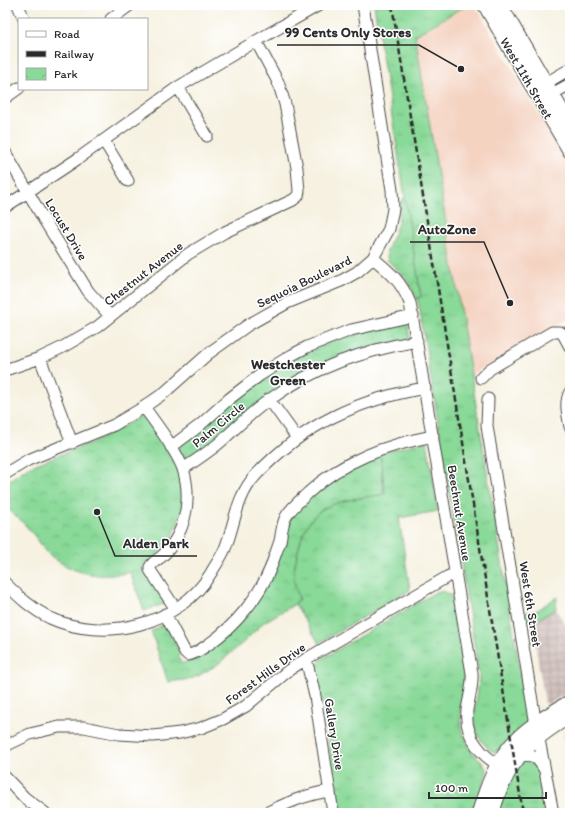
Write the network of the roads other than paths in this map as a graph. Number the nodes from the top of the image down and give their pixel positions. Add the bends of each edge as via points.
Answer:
1 (18, 5) edge
2 (130, 5) edge
3 (319, 5) edge
4 (363, 5) edge
5 (485, 5) edge
6 (500, 5) edge
7 (24, 18) edge
8 (112, 18) edge
9 (256, 41) junction
10 (570, 69) edge
11 (570, 84) edge
12 (178, 87) junction
13 (549, 88) junction
14 (18, 89) edge
15 (536, 93) junction
16 (5, 98) edge
17 (570, 125) edge
18 (207, 136) dead end
19 (104, 140) junction
20 (570, 151) edge
21 (5, 152) edge
22 (128, 181) dead end
23 (28, 192) junction
24 (5, 207) edge
25 (373, 258) junction
26 (110, 316) junction
27 (413, 316) junction
28 (418, 341) junction
29 (570, 347) edge
30 (40, 358) junction
31 (5, 370) edge
32 (481, 378) dead end
33 (425, 388) junction
34 (570, 392) edge
35 (269, 400) junction
36 (488, 400) dead end
37 (144, 406) junction
38 (570, 427) edge
39 (433, 436) junction
40 (297, 438) junction
41 (72, 443) junction
42 (171, 447) junction
43 (183, 469) junction
44 (5, 474) edge
45 (456, 574) junction
46 (5, 583) edge
47 (170, 611) junction
48 (306, 660) junction
49 (570, 702) edge
50 (570, 716) edge
51 (538, 729) junction
52 (5, 746) edge
53 (519, 755) junction
54 (503, 767) junction
55 (546, 771) junction
56 (5, 777) edge
57 (330, 791) junction
58 (45, 813) edge
59 (266, 813) edge
60 (333, 813) edge
61 (479, 813) edge
62 (492, 813) edge
63 (553, 813) edge

1 - 7 street
2 - 8 street
3 - 9 street
4 - 25 street, Sequoia Boulevard via 393,209 389,229
5 - 15 main road, West 11th Street
6 - 13 main road, West 11th Street
9 - 12 street
9 - 26 street, Chestnut Avenue via 278,82 285,104 297,168 298,196 225,232 188,254
10 - 13 street
11 - 13 street
12 - 18 street
12 - 19 street
13 - 15 street
13 - 17 main road, West 11th Street
14 - 16 street
15 - 20 main road, West 11th Street
19 - 22 street
19 - 23 street
21 - 23 street, Locust Drive
23 - 24 street
23 - 26 street, Locust Drive via 88,291
25 - 27 street, Beechnut Avenue via 394,276 404,289
25 - 37 street, Sequoia Boulevard via 351,276 287,303 248,325 164,393
26 - 30 street, Chestnut Avenue via 97,327
27 - 28 street, Beechnut Avenue
27 - 42 street via 351,330 302,350 260,375
28 - 33 street, Beechnut Avenue
28 - 35 street, Palm Circle via 368,351 328,366
29 - 32 street via 560,332 552,332 490,369
30 - 31 street, Chestnut Avenue
30 - 41 street
33 - 39 street, Beechnut Avenue
33 - 40 street via 361,404
34 - 38 street via 566,405
35 - 40 street
35 - 43 street, Palm Circle via 218,444
36 - 51 street, West 6th Street via 487,426
37 - 41 street, Sequoia Boulevard via 114,425
37 - 42 street
39 - 45 street, Beechnut Avenue
39 - 47 street via 367,454 339,469 304,496 286,516 270,568 257,593 239,617 203,648 188,655 185,652
40 - 47 street via 255,475 236,509 226,548 210,575 188,599
41 - 44 street, Sequoia Boulevard via 28,460
42 - 43 street
43 - 47 street via 187,501 183,524 171,547 150,567
45 - 48 street, Forest Hills Drive
45 - 54 street, Beechnut Avenue via 472,674 472,689 467,711 468,725 477,746 489,759
46 - 47 street via 33,608 74,626 115,629 148,621
48 - 52 street, Forest Hills Drive via 289,670 246,706 201,728 153,736 84,727 59,727 30,734
48 - 57 street, Gallery Drive via 315,696
49 - 51 main road
50 - 51 main road
51 - 53 main road
51 - 54 main road via 512,742
51 - 55 street, West 6th Street
53 - 54 main road
53 - 55 street via 536,758
54 - 61 main road via 488,784
54 - 62 main road via 501,786
55 - 63 street, West 6th Street
56 - 58 street via 25,798
57 - 59 street via 300,798
57 - 60 street, Gallery Drive

